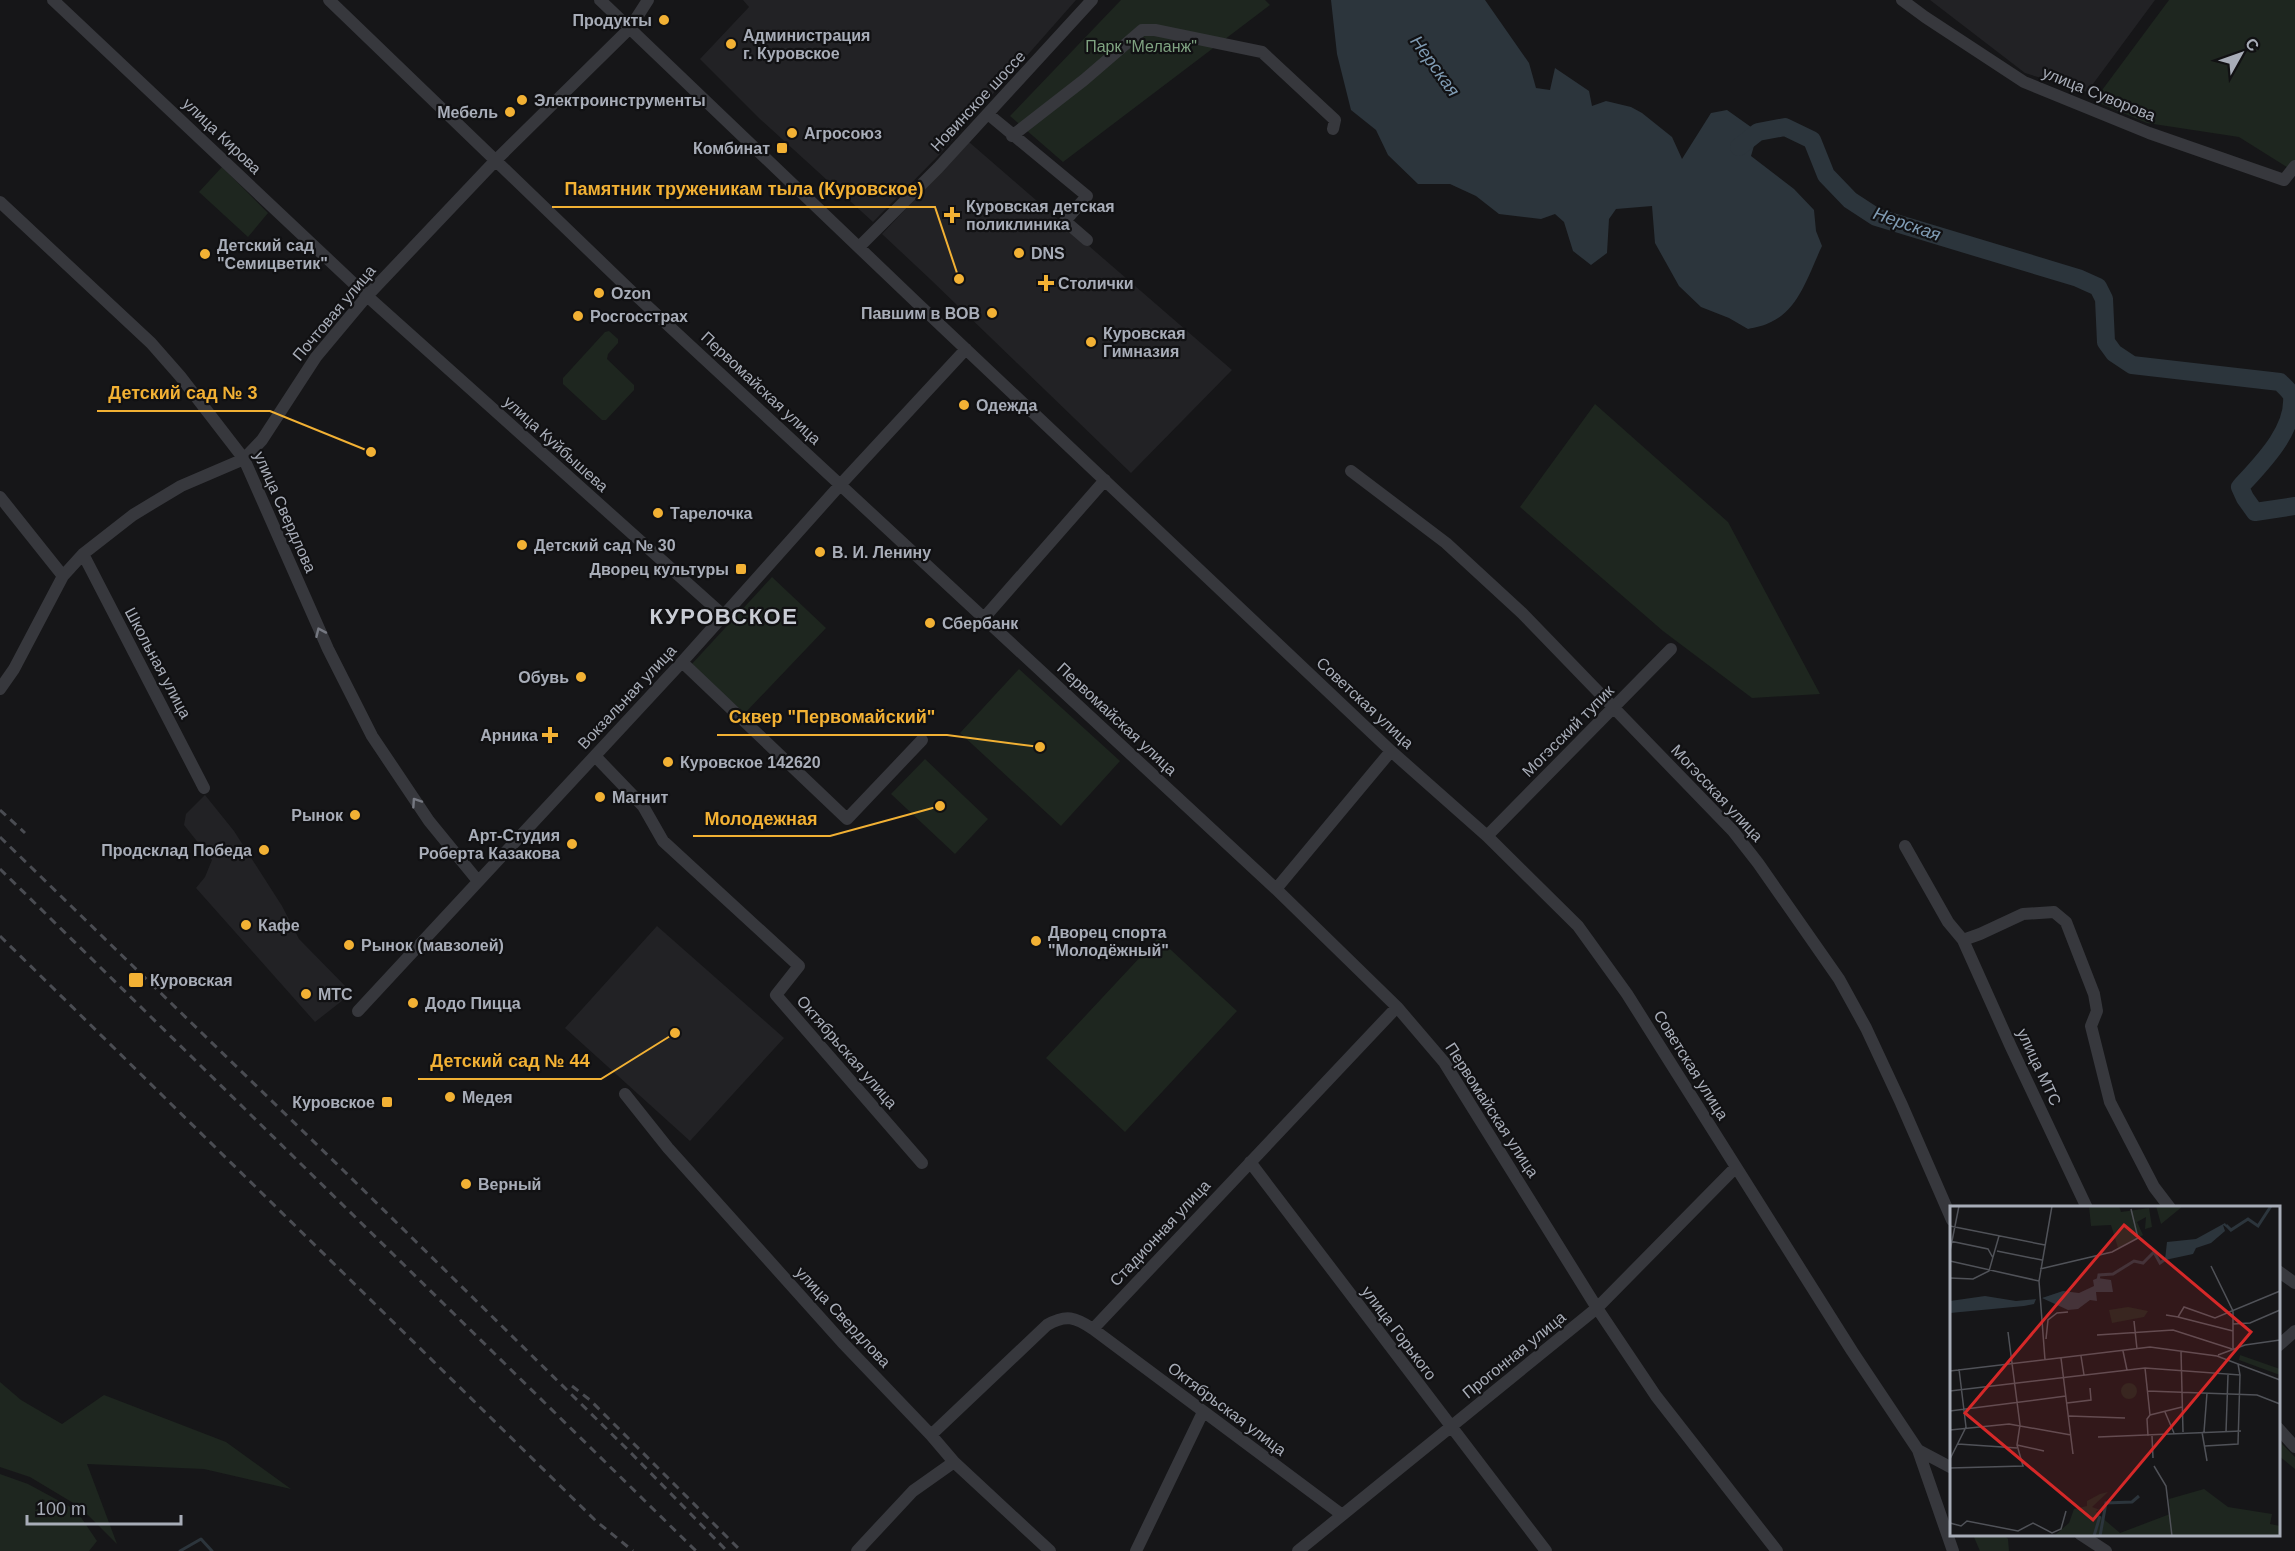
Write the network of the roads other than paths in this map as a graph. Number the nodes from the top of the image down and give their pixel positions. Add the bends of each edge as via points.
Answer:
1 (53, 0) edge
2 (329, 0) edge
3 (600, 0) edge
4 (648, 0) edge
5 (1092, 0) edge
6 (1902, 0) edge
7 (630, 28) junction
8 (988, 114) junction
9 (1334, 129) dead end
10 (1012, 136) junction
11 (496, 160) junction
12 (2295, 166) edge
13 (0, 202) edge
14 (1086, 240) dead end
15 (860, 246) junction
16 (366, 296) junction
17 (966, 349) junction
18 (244, 459) junction
19 (1351, 471) dead end
20 (1104, 480) junction
21 (841, 484) junction
22 (0, 497) edge
23 (82, 554) junction
24 (63, 576) junction
25 (724, 616) junction
26 (984, 618) junction
27 (1671, 649) dead end
28 (682, 662) junction
29 (0, 689) edge
30 (1614, 708) junction
31 (922, 740) dead end
32 (1391, 751) junction
33 (595, 756) junction
34 (204, 788) dead end
35 (1487, 836) junction
36 (1905, 846) dead end
37 (478, 881) junction
38 (1276, 889) junction
39 (1964, 940) junction
40 (1397, 1006) junction
41 (358, 1011) dead end
42 (625, 1094) dead end
43 (1250, 1162) junction
44 (922, 1163) dead end
45 (1736, 1167) junction
46 (2086, 1206) edge
47 (2169, 1206) edge
48 (1950, 1216) edge
49 (2280, 1272) edge
50 (2295, 1283) edge
51 (1597, 1308) junction
52 (1093, 1329) junction
53 (2295, 1331) edge
54 (2280, 1344) edge
55 (1203, 1412) junction
56 (1451, 1428) junction
57 (2280, 1430) edge
58 (931, 1435) junction
59 (2295, 1447) edge
60 (1918, 1450) junction
61 (954, 1462) junction
62 (1950, 1467) edge
63 (1341, 1514) junction
64 (2083, 1536) edge
65 (857, 1551) edge
66 (1050, 1551) edge
67 (1136, 1551) edge
68 (1298, 1551) edge
69 (1546, 1551) edge
70 (1777, 1551) edge
71 (1953, 1551) edge
72 (2106, 1551) edge

1 - 16 street, улица Кирова
2 - 11 street, Первомайская улица
3 - 7 street, Советская улица
4 - 7 street, Почтовая улица
5 - 8 street, Новинское шоссе
6 - 12 street, улица Суворова via 2024,82 2149,133 2284,180
7 - 11 street, Почтовая улица
7 - 15 street, Советская улица
8 - 10 street
8 - 15 street, Новинское шоссе
9 - 10 street via 1335,120 1262,52 1142,30
10 - 14 street via 1087,196 1065,221
11 - 16 street, Почтовая улица
11 - 21 street, Первомайская улица
13 - 18 street, улица Свердлова via 151,343
15 - 17 street, Советская улица
16 - 18 street, Почтовая улица via 316,357 262,440
16 - 25 street, улица Куйбышева
17 - 20 street, Советская улица
17 - 21 street, Вокзальная улица
18 - 23 street, Почтовая улица via 171,492
37 -> 18 street, улица Свердлова via 429,821 372,736 328,649
19 - 30 street, Могэсская улица via 1446,543 1522,613
20 - 26 street
20 - 32 street, Советская улица
21 - 25 street, Вокзальная улица
21 - 26 street, Первомайская улица
22 - 24 street
23 - 24 street, Почтовая улица
23 - 34 street, Школьная улица
24 - 29 street, Почтовая улица via 15,669
25 - 28 street, Вокзальная улица
26 - 38 street, Первомайская улица
27 - 30 street, Могэсский тупик
28 - 31 street via 848,819
28 - 33 street, Вокзальная улица
30 - 35 street, Могэсский тупик
30 - 48 street, Могэсская улица via 1733,831 1839,979 1866,1028
32 - 35 street, Советская улица
32 - 38 street
33 - 37 street, Вокзальная улица
33 - 44 street, Октябрьская улица via 643,806 663,841 799,966 776,995
35 - 45 street, Советская улица via 1578,926 1627,994
36 - 39 street, улица МТС via 1948,922
37 - 41 street, Вокзальная улица
38 - 40 street, Первомайская улица
39 - 46 street, улица МТС
39 - 47 street via 2023,914 2054,912 2066,922 2094,994 2097,1011 2091,1026 2110,1102
40 - 43 street, Стадионная улица
40 - 51 street, Первомайская улица via 1444,1062
42 - 58 street, улица Свердлова via 832,1332
43 - 52 street, Стадионная улица
43 - 56 street, улица Горького
45 - 51 street, Прогонная улица
45 - 60 street, Советская улица
49 - 50 street
51 - 56 street, Прогонная улица
51 - 70 street, Первомайская улица via 1656,1396
52 - 55 street, Октябрьская улица
52 - 58 street via 1077,1318 1057,1318 1047,1324
53 - 54 street
55 - 63 street, Октябрьская улица
55 - 67 street
56 - 63 street, Прогонная улица
56 - 69 street, улица Горького
57 - 59 street
58 - 61 street, улица Свердлова
60 - 62 street
60 - 71 street, Советская улица
61 - 65 street via 913,1491
61 - 66 street, улица Свердлова
63 - 68 street, Прогонная улица
64 - 72 street

